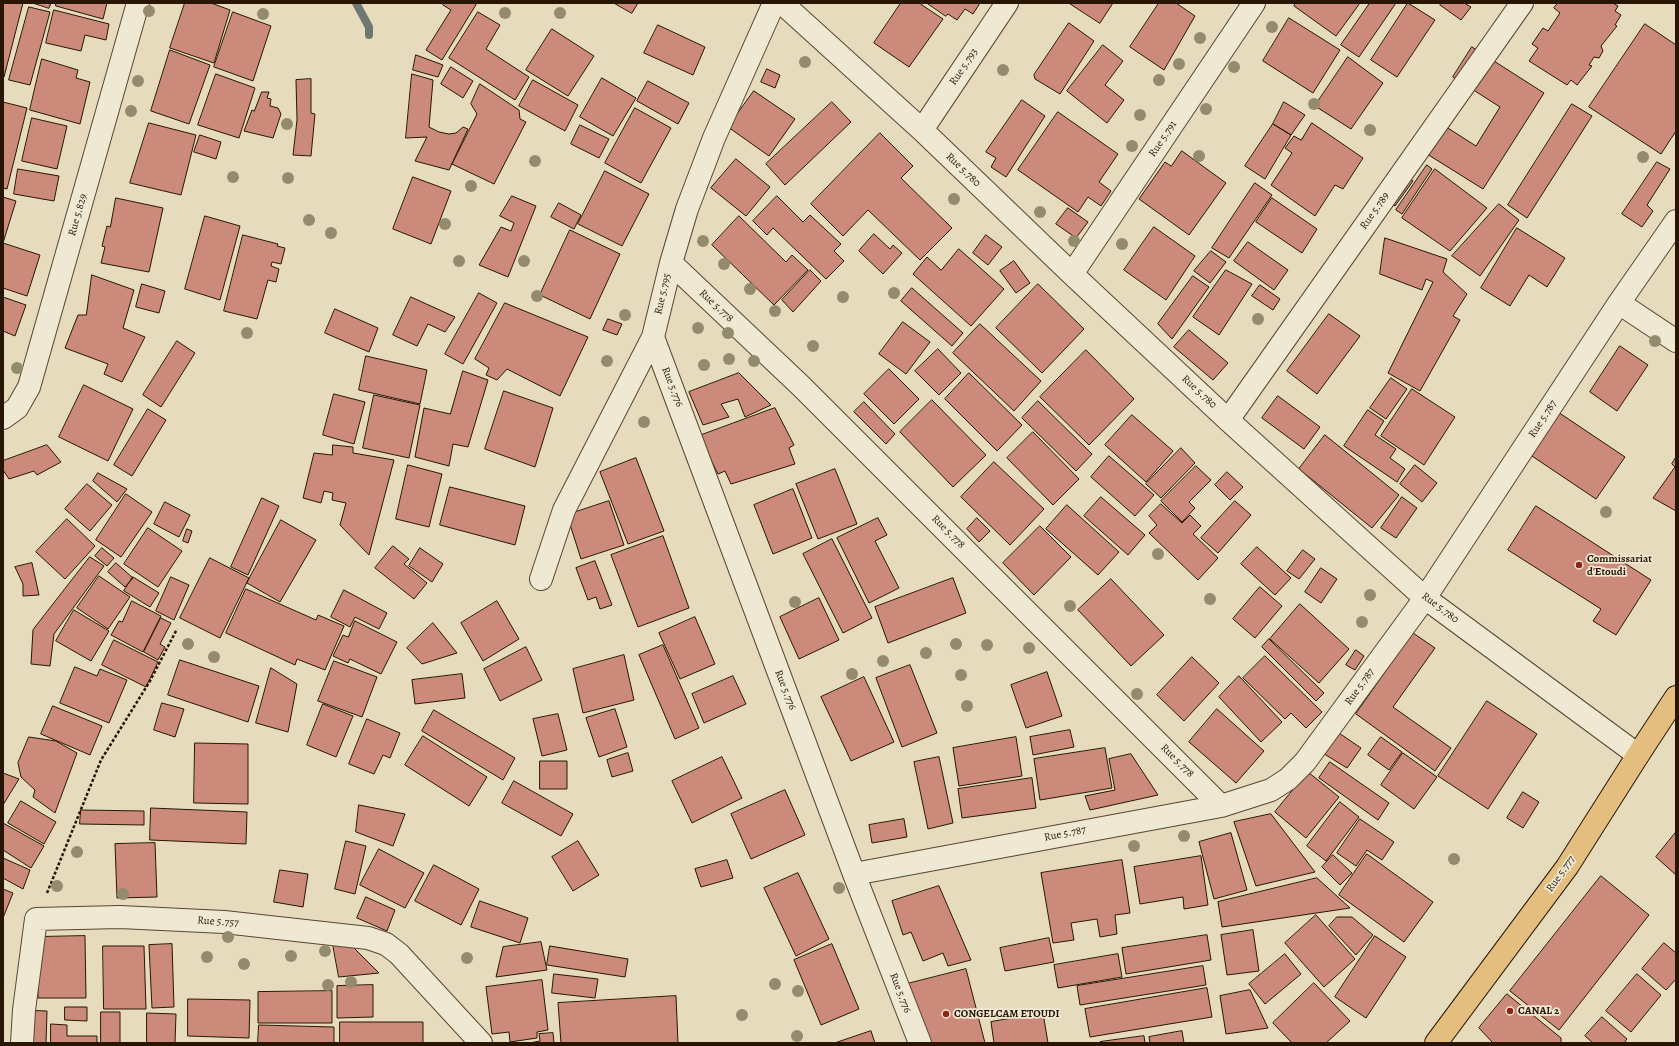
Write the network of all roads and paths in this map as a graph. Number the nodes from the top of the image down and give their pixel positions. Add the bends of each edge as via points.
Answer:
1 (138, 3) edge
2 (774, 3) edge
3 (782, 3) edge
4 (1007, 3) edge
5 (1254, 3) edge
6 (1522, 3) edge
7 (922, 130) junction
8 (1676, 221) edge
9 (671, 263) junction
10 (1072, 274) junction
11 (1620, 303) junction
12 (653, 337) junction
13 (1676, 341) edge
14 (3, 418) edge
15 (1228, 420) junction
16 (541, 579) dead end
17 (1425, 598) junction
18 (177, 629) dead end
19 (1676, 697) edge
20 (1638, 755) junction
21 (1221, 806) junction
22 (854, 874) junction
23 (36, 919) junction
24 (22, 1043) edge
25 (481, 1043) edge
26 (920, 1043) edge
27 (1436, 1043) edge

1 - 14 street, Rue 5.829 via 29,387 17,408
2 - 9 street, Rue 5.795 via 714,138 687,209
3 - 7 street, Rue 5.780
4 - 7 street, Rue 5.793
5 - 10 street, Rue 5.791
6 - 15 street, Rue 5.789
7 - 10 street, Rue 5.780
8 - 11 street, Rue 5.787
9 - 12 street, Rue 5.795
9 - 21 street, Rue 5.778 via 802,386
10 - 15 street, Rue 5.780
11 - 13 street
11 - 17 street, Rue 5.787
12 - 16 street, Rue 5.795 via 564,510
12 - 22 street, Rue 5.776
15 - 17 street, Rue 5.780
17 - 20 street, Rue 5.780
17 - 21 street, Rue 5.787 via 1305,762 1288,779 1271,790
18 - 23 path via 150,681 100,760
19 - 20 main road, Rue 5.777
20 - 27 main road, Rue 5.777 via 1568,867
21 - 22 street, Rue 5.787
22 - 26 street, Rue 5.776
23 - 24 street
23 - 25 street, Rue 5.757 via 120,917 224,922 368,938 386,944 399,954

